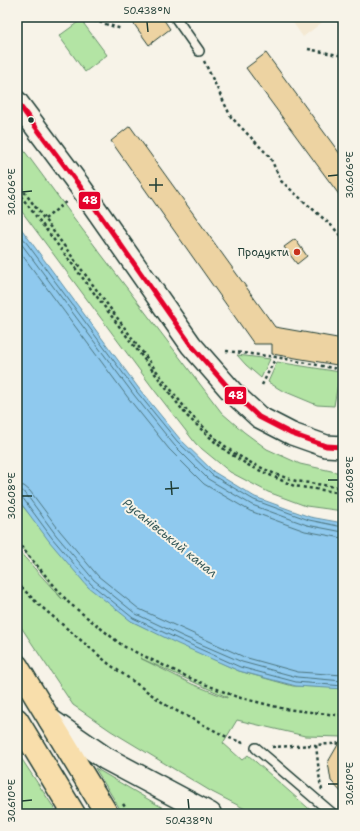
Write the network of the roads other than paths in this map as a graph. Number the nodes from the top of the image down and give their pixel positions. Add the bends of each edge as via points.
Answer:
1 (175, 17) edge
2 (199, 51) road end
3 (17, 102) edge
4 (343, 447) edge
5 (17, 666) edge
6 (17, 720) edge
7 (50, 720) junction
8 (256, 748) road end
9 (74, 814) edge
10 (107, 814) edge
11 (210, 814) edge
12 (333, 814) edge

1 - 2 lane
3 - 4 street via 191,345 233,393 259,417 292,434 326,446
5 - 7 highway
6 - 9 highway
7 - 10 highway
7 - 11 main road via 105,758
8 - 12 lane

